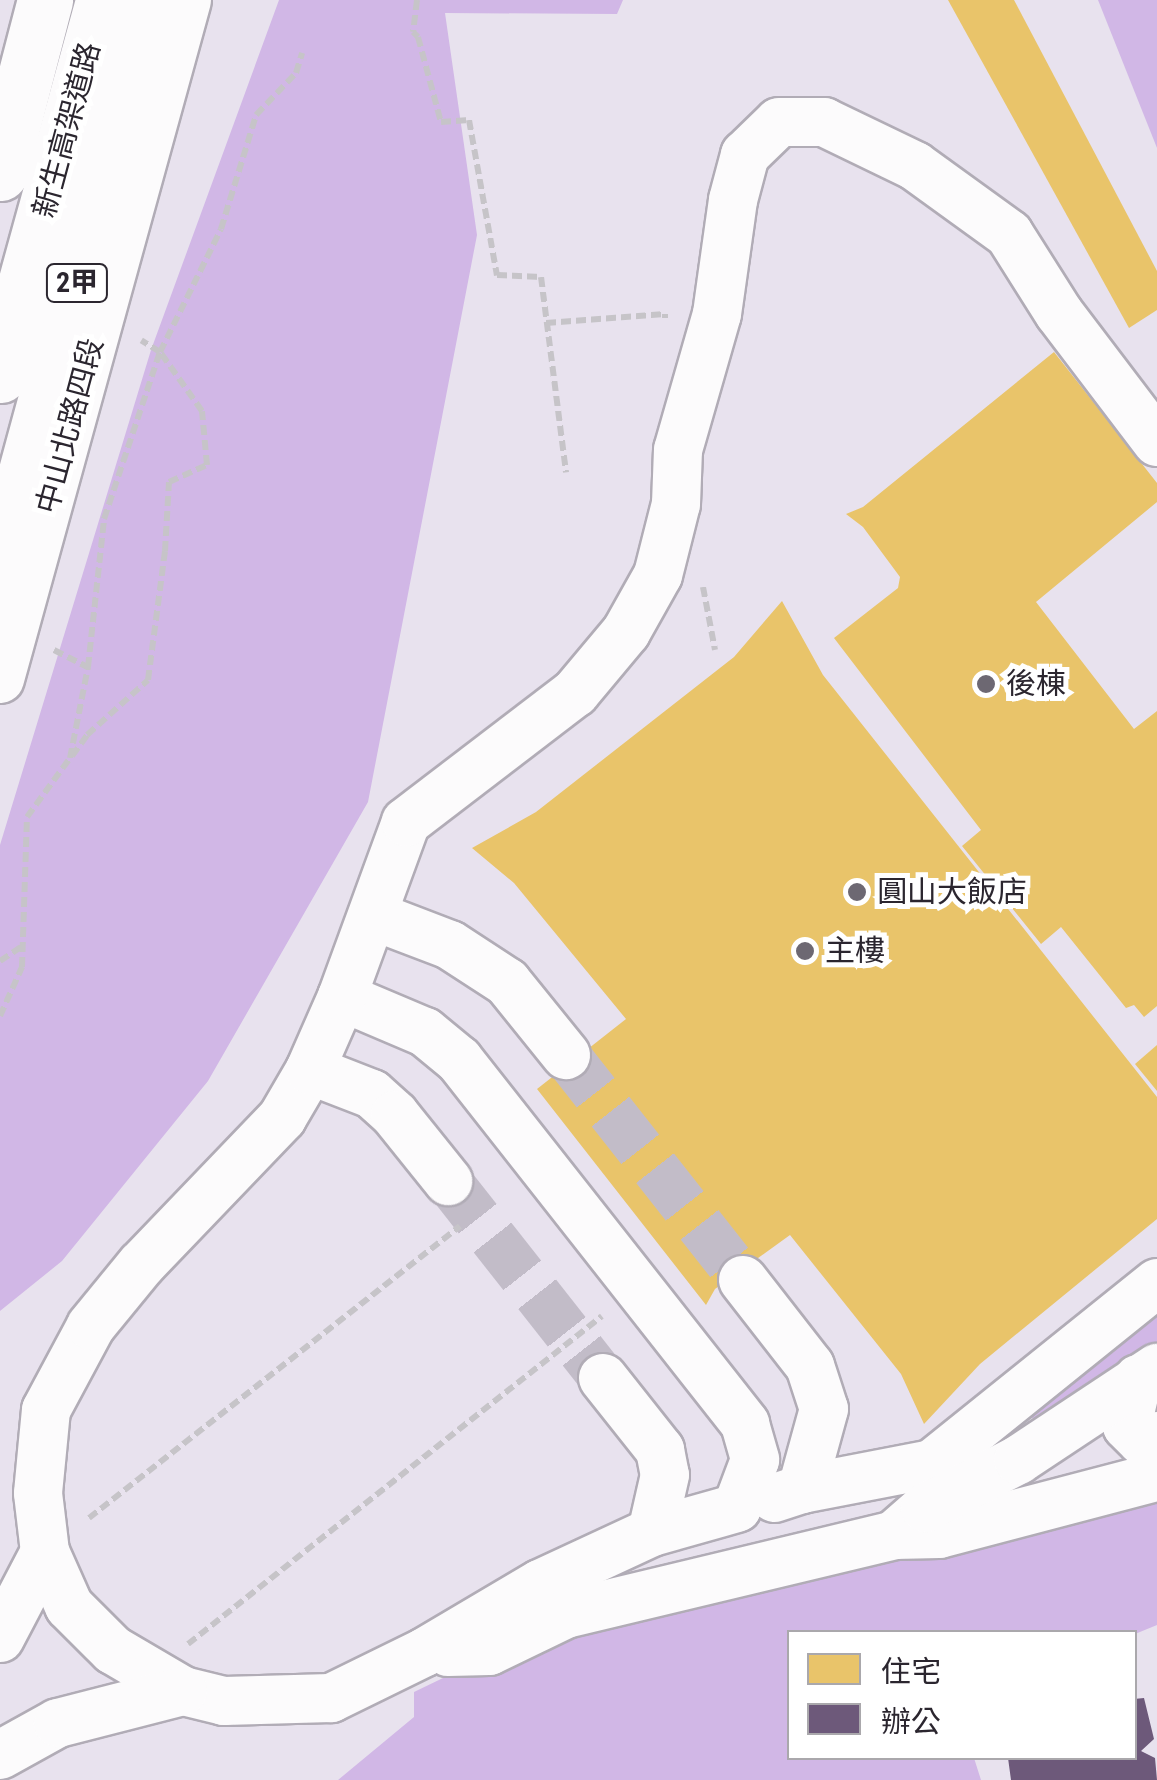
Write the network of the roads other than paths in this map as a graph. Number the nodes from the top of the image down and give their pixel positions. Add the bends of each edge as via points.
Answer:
1 (154, 0) edge
2 (187, 0) edge
3 (44, 5) edge
4 (100, 12) edge
5 (0, 173) edge
6 (0, 375) edge
7 (1157, 442) edge
8 (0, 567) edge
9 (0, 679) edge
10 (374, 916) junction
11 (342, 998) junction
12 (566, 1055) tunnel mouth
13 (310, 1070) junction
14 (448, 1181) tunnel mouth
15 (742, 1280) tunnel mouth
16 (1157, 1283) edge
17 (1148, 1374) edge
18 (603, 1378) tunnel mouth
19 (1157, 1436) edge
20 (1157, 1477) edge
21 (802, 1489) junction
22 (737, 1508) junction
23 (652, 1532) junction
24 (894, 1535) junction
25 (45, 1552) junction
26 (0, 1638) edge
27 (425, 1652) junction
28 (168, 1682) junction
29 (0, 1755) edge

1 - 8 main road, 中山北路四段 / 2甲
2 - 9 lane, 中山北路四段
3 - 5 main road, 新生高架道路
4 - 6 main road, 新生高架道路
7 - 10 lane via 1059,313 1009,234 900,159 824,122 779,122 746,155 733,200 717,314 678,450 676,504 658,575 626,632 575,693 406,822
10 - 11 lane
10 - 12 lane via 450,945 507,982
11 - 13 lane
11 - 22 lane via 425,1032 459,1060 733,1408 755,1460
13 - 14 lane via 372,1094
13 - 25 lane via 282,1118 92,1326 46,1410 38,1493
15 - 21 lane via 810,1366 824,1409
16 - 21 lane via 932,1464
17 - 19 lane via 1126,1426 1142,1441
17 - 24 lane via 1018,1460 925,1508
18 - 23 lane via 660,1450 665,1475
20 - 24 lane via 939,1534
21 - 22 lane
22 - 23 lane
23 - 27 lane via 540,1584
24 - 27 lane via 566,1614 489,1650
25 - 26 lane
25 - 28 lane via 69,1606 113,1650
27 - 28 lane via 331,1698 224,1701
28 - 29 lane via 58,1723

